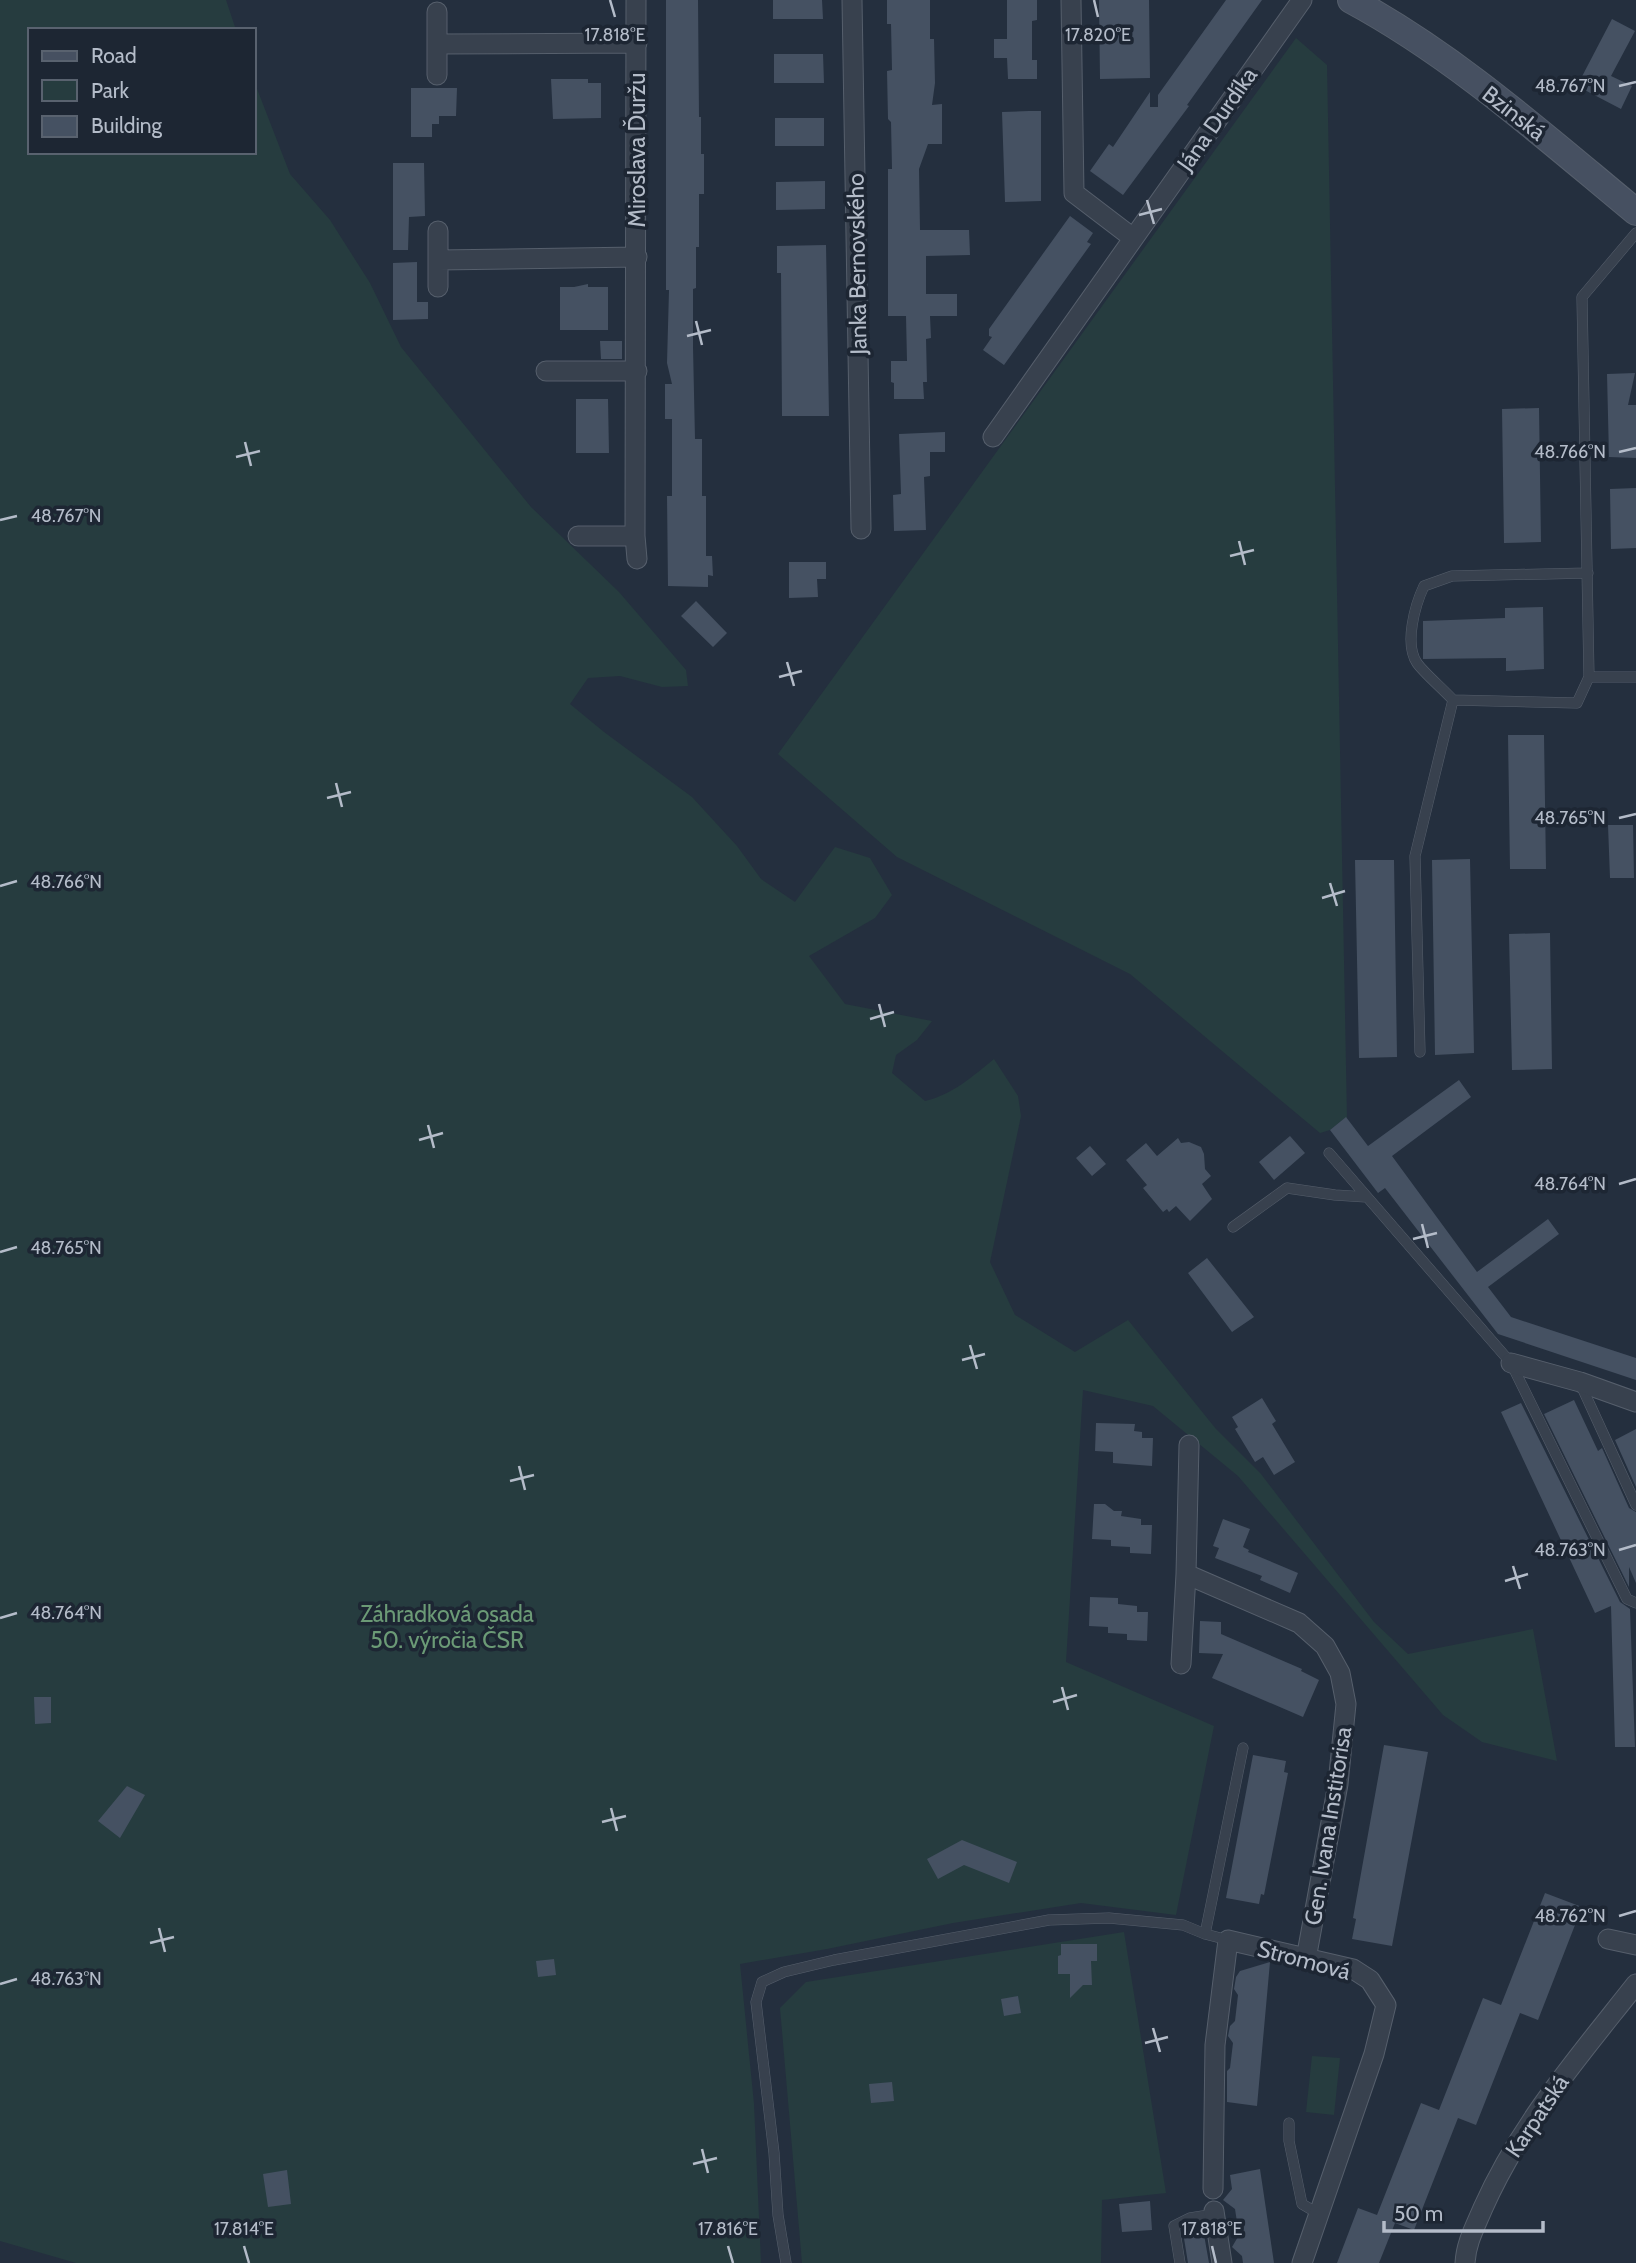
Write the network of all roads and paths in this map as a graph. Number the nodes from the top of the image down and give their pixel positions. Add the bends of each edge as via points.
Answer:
1 (636, 0) edge
2 (852, 0) edge
3 (1071, 0) edge
4 (1302, 0) edge
5 (1351, 0) edge
6 (437, 12) dead end
7 (637, 43) junction
8 (437, 44) junction
9 (437, 75) dead end
10 (1636, 212) edge
11 (438, 231) dead end
12 (1636, 233) edge
13 (1133, 238) junction
14 (637, 257) junction
15 (438, 260) junction
16 (438, 287) dead end
17 (546, 370) dead end
18 (637, 371) junction
19 (993, 437) dead end
20 (861, 529) dead end
21 (578, 536) dead end
22 (635, 536) junction
23 (637, 559) dead end
24 (1588, 573) junction
25 (1590, 677) junction
26 (1636, 677) edge
27 (1452, 699) junction
28 (1420, 1052) dead end
29 (1329, 1153) dead end
30 (1366, 1197) junction
31 (1233, 1227) dead end
32 (1511, 1363) junction
33 (1580, 1382) junction
34 (1636, 1402) edge
35 (1189, 1445) dead end
36 (1636, 1505) edge
37 (1186, 1574) junction
38 (1636, 1603) edge
39 (1181, 1664) dead end
40 (1243, 1748) dead end
41 (1205, 1934) junction
42 (1608, 1939) dead end
43 (1228, 1940) junction
44 (1636, 1945) edge
45 (1306, 1959) junction
46 (1636, 1984) edge
47 (1289, 2123) dead end
48 (1213, 2189) dead end
49 (1214, 2212) joint
50 (1319, 2214) junction
51 (786, 2263) edge
52 (1180, 2263) edge
53 (1223, 2263) edge
54 (1302, 2263) edge
55 (1465, 2263) edge

1 - 7 street, Miroslava Ďuržu
2 - 20 street, Janka Bernovského
3 - 13 street via 1074,193
4 - 13 street, Jána Durdíka
5 - 10 street, Bzinská via 1409,34 1514,111
6 - 8 street
7 - 8 street, Miroslava Ďuržu
7 - 14 street, Miroslava Ďuržu
8 - 9 street
11 - 15 street
12 - 24 lane via 1583,297
13 - 19 street, Jána Durdíka
14 - 15 street, Miroslava Ďuržu
14 - 18 street, Miroslava Ďuržu
15 - 16 street
17 - 18 street
18 - 22 street, Miroslava Ďuržu
21 - 22 street
22 - 23 street, Miroslava Ďuržu
24 - 25 lane
24 - 27 lane via 1452,576 1424,586 1414,608 1416,662
25 - 26 lane
25 - 27 lane via 1577,703
27 - 28 lane via 1415,856
29 - 30 lane
30 - 31 lane via 1287,1188
30 - 32 lane
32 - 33 street
32 - 38 lane via 1627,1599
33 - 34 street
33 - 36 lane
35 - 37 street
37 - 39 street
37 - 45 street, Gen. Ivana Institorisa via 1299,1623 1325,1646 1340,1673 1346,1704 1338,1784
40 - 41 lane
41 - 43 lane
41 - 51 lane via 1183,1925 1109,1918 1049,1920 834,1960 762,1982 756,2002
42 - 44 street
43 - 45 street, Stromová
43 - 48 street, Stromová via 1215,2045
45 - 50 street, Stromová via 1353,1969 1370,1980 1387,2005
46 - 55 street, Karpatská via 1541,2105 1495,2181 1466,2246
47 - 50 lane via 1303,2204
49 - 52 lane via 1174,2226
49 - 53 street
50 - 54 street, Stromová

